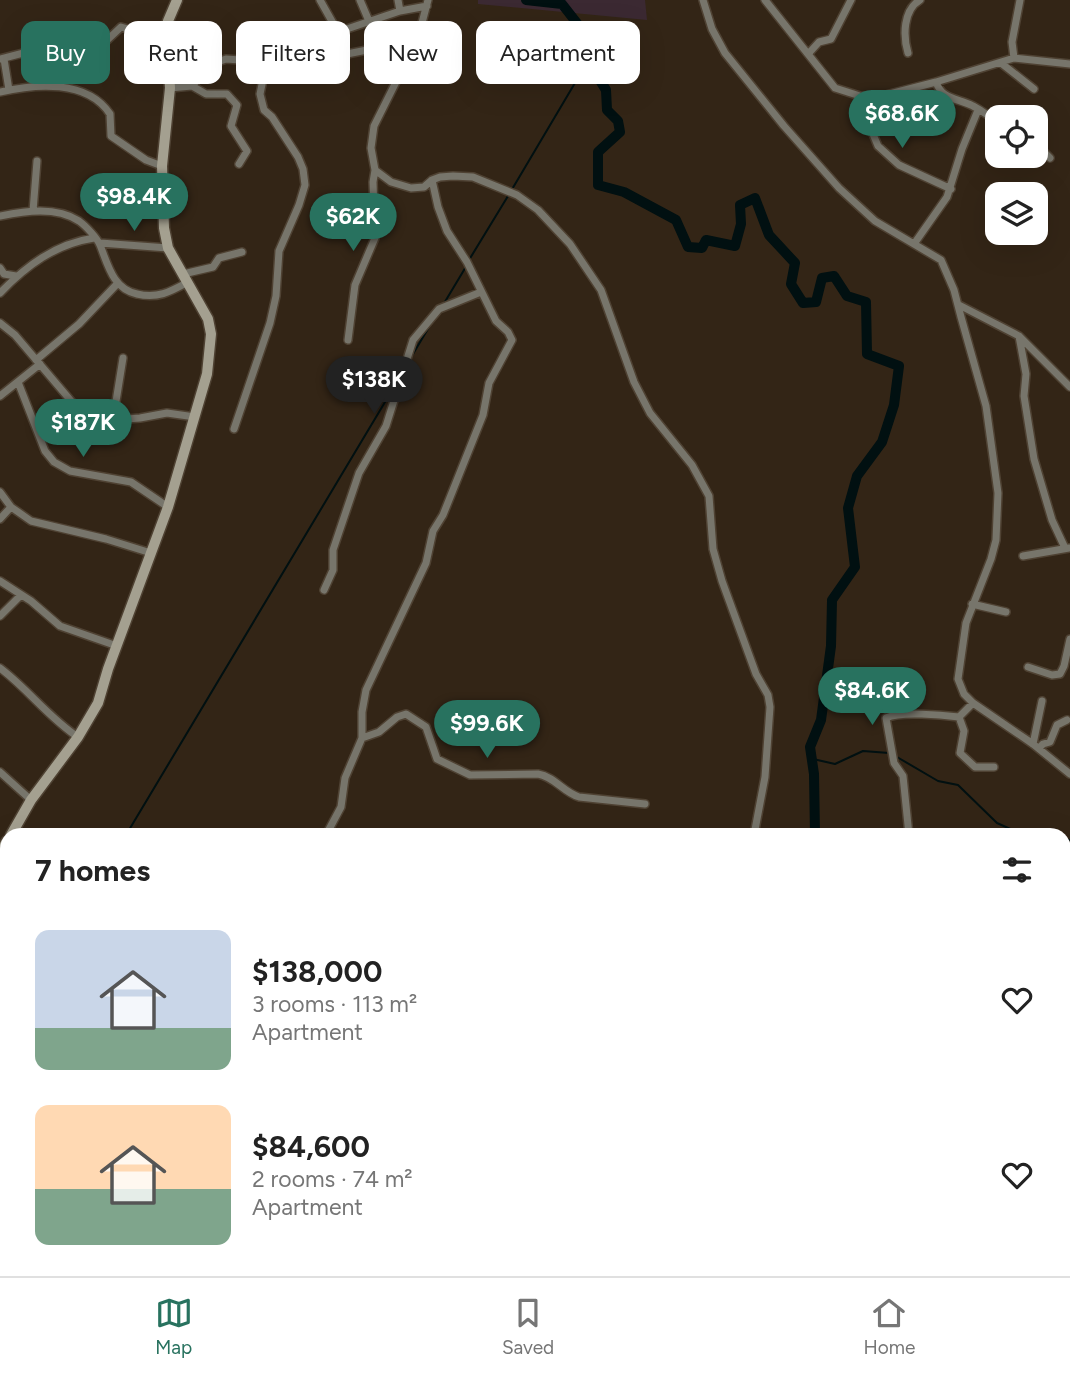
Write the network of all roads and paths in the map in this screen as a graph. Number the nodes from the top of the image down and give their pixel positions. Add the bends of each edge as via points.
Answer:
1 (177, 0) edge
2 (320, 0) edge
3 (360, 0) edge
4 (398, 0) edge
5 (703, 0) edge
6 (765, 0) edge
7 (920, 0) edge
8 (1020, 0) edge
9 (846, 2) edge
10 (427, 3) edge
11 (400, 11) junction
12 (168, 21) edge
13 (369, 21) edge
14 (372, 21) edge
15 (423, 21) edge
16 (364, 24) edge
17 (124, 28) edge
18 (808, 53) junction
19 (908, 54) dead end
20 (1014, 58) junction
21 (2, 59) edge
22 (236, 60) edge
23 (1001, 62) junction
24 (1070, 64) edge
25 (936, 82) junction
26 (170, 84) edge
27 (262, 84) edge
28 (396, 84) edge
29 (192, 86) junction
30 (170, 88) junction
31 (1034, 89) dead end
32 (9, 90) junction
33 (0, 92) edge
34 (878, 97) junction
35 (978, 110) junction
36 (985, 114) edge
37 (37, 161) dead end
38 (239, 164) dead end
39 (162, 166) junction
40 (375, 170) junction
41 (432, 180) junction
42 (951, 189) junction
43 (0, 206) edge
44 (33, 211) junction
45 (1, 216) edge
46 (97, 241) junction
47 (914, 244) junction
48 (168, 248) junction
49 (242, 252) dead end
50 (0, 268) edge
51 (16, 276) junction
52 (185, 278) junction
53 (117, 284) junction
54 (481, 292) junction
55 (0, 293) edge
56 (959, 305) junction
57 (0, 323) edge
58 (1019, 336) junction
59 (348, 340) dead end
60 (123, 358) dead end
61 (38, 362) junction
62 (19, 382) junction
63 (1070, 387) edge
64 (0, 397) edge
65 (195, 417) junction
66 (113, 420) junction
67 (234, 429) dead end
68 (0, 492) edge
69 (11, 507) junction
70 (168, 507) junction
71 (0, 519) edge
72 (1068, 548) edge
73 (151, 553) junction
74 (1023, 556) dead end
75 (1070, 557) edge
76 (0, 581) edge
77 (324, 590) dead end
78 (21, 595) junction
79 (972, 604) junction
80 (1006, 612) dead end
81 (0, 616) edge
82 (1070, 639) edge
83 (117, 646) junction
84 (1028, 667) dead end
85 (1067, 667) edge
86 (0, 668) edge
87 (1042, 701) dead end
88 (973, 703) junction
89 (960, 717) junction
90 (1067, 719) dead end
91 (78, 737) junction
92 (362, 738) junction
93 (1036, 746) junction
94 (994, 766) dead end
95 (0, 772) edge
96 (1070, 774) edge
97 (31, 800) junction
98 (645, 804) dead end
99 (15, 828) edge
100 (330, 828) edge
101 (755, 828) edge
102 (908, 828) edge

1 - 12 street
2 - 16 street via 338,32
3 - 13 street
4 - 11 street
5 - 47 street via 725,53 784,126 859,208
6 - 18 street
7 - 19 street via 907,18
8 - 20 street via 1012,42
9 - 18 street via 831,39 819,42
10 - 11 street
10 - 15 street
11 - 14 street
17 - 21 street via 97,46 54,45
18 - 34 street via 835,88
20 - 23 street
20 - 24 street
21 - 32 street
22 - 29 street via 212,64
23 - 25 street
23 - 31 street
25 - 34 street
25 - 35 street via 944,95
26 - 30 street
27 - 67 street via 264,110 298,157 305,185 279,251 270,323
28 - 40 street via 374,126
29 - 30 street
29 - 38 street via 206,94 227,94 237,105 231,126 247,151
30 - 39 street
32 - 33 street
32 - 39 street via 47,86 95,98 110,114 110,136
34 - 42 street via 870,127 878,146 899,165
35 - 36 street
35 - 42 street
37 - 44 street
39 - 48 street
40 - 41 street via 391,182 411,188 424,187
40 - 59 street via 375,237 355,285
41 - 54 street via 447,231
41 - 101 street via 473,177 517,195 570,244 601,290 650,413 701,477 709,496 713,550 722,581 770,707
42 - 47 street
43 - 45 street
44 - 45 street
44 - 46 street via 71,217
46 - 48 street
46 - 51 street via 55,249
46 - 53 street
47 - 56 street via 941,260
48 - 52 street
49 - 52 street via 219,258 213,267
50 - 51 street via 4,274
51 - 55 street
52 - 53 street via 165,295 154,296 132,293
52 - 65 street via 205,311 211,334 207,374
53 - 61 street
54 - 77 street via 439,309 414,340 386,426 359,473
54 - 92 street via 512,340 489,383 483,415 433,531 426,563 366,690
56 - 58 street
56 - 79 street via 986,406 998,492 996,540
57 - 61 street
58 - 63 street
58 - 72 street via 1034,459 1052,520
60 - 66 street
61 - 62 street
61 - 66 street via 77,411
62 - 64 street
62 - 70 street via 45,451 54,463 70,471 131,482
65 - 66 street via 167,413
65 - 70 street
68 - 69 street
69 - 71 street
69 - 73 street via 30,521
70 - 73 street
72 - 74 street
72 - 75 street
73 - 83 street
76 - 78 street
78 - 81 street
78 - 83 street via 69,631
79 - 80 street
79 - 88 street via 958,679
82 - 85 street
83 - 91 street via 98,703
84 - 85 street via 1060,674
86 - 91 street
87 - 93 street
88 - 89 street
88 - 93 street
89 - 94 street via 964,731 960,753 975,766
89 - 102 street via 887,718 894,763 903,776
90 - 93 street via 1056,725 1050,741
91 - 97 street
92 - 98 street via 406,714 426,727 437,759 470,775 538,774 570,795
92 - 100 street via 345,778 341,807
93 - 96 street
95 - 97 street
97 - 99 street

